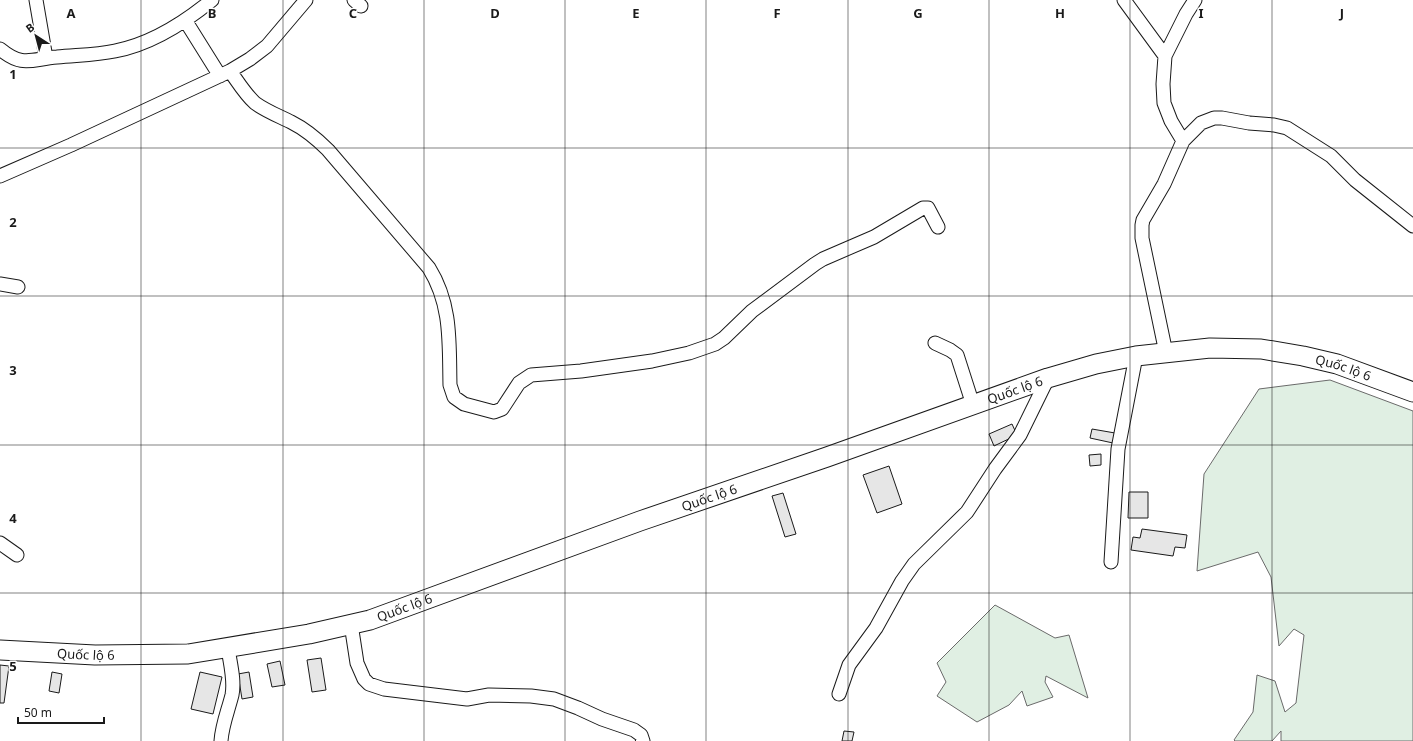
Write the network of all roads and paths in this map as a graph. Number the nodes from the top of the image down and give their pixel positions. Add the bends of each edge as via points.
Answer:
1 (36, 0) edge
2 (212, 0) edge
3 (306, 0) edge
4 (1124, 0) edge
5 (1195, 0) edge
6 (185, 20) junction
7 (0, 49) edge
8 (1165, 56) junction
9 (46, 58) junction
10 (225, 74) junction
11 (1183, 141) junction
12 (0, 176) edge
13 (1413, 226) edge
14 (938, 227) dead end
15 (0, 284) edge
16 (18, 287) dead end
17 (935, 343) dead end
18 (1166, 353) junction
19 (1136, 356) junction
20 (1048, 378) junction
21 (1413, 392) edge
22 (973, 404) junction
23 (0, 543) edge
24 (17, 555) dead end
25 (1111, 562) dead end
26 (351, 624) junction
27 (228, 648) junction
28 (0, 650) edge
29 (839, 694) dead end
30 (221, 741) edge
31 (643, 741) edge

1 - 9 street
2 - 6 street
3 - 10 street via 267,46
4 - 8 street
5 - 8 street
6 - 9 street via 161,35 132,47 102,53
6 - 10 street
7 - 9 street via 18,61
8 - 11 street via 1164,103
10 - 12 street
10 - 14 street via 255,103 302,128 319,141 429,268 445,305 450,385 454,397 464,404 494,412 502,409 519,383 531,376 652,361 715,344 752,311 815,264 874,237 923,208 928,208
11 - 13 street via 1201,123 1214,118 1287,128 1331,156 1355,180
11 - 18 street via 1164,184 1143,220 1141,231
15 - 16 street
17 - 22 street via 957,355
18 - 19 highway, Quốc lộ 6
18 - 21 highway, Quốc lộ 6 via 1217,348 1261,349 1337,364
19 - 20 highway, Quốc lộ 6
19 - 25 street via 1118,449
20 - 22 highway, Quốc lộ 6
20 - 29 street via 1020,435 967,512 914,564 902,581 876,628 849,665
22 - 26 highway, Quốc lộ 6 via 640,521 370,620
23 - 24 street
26 - 27 highway, Quốc lộ 6
26 - 31 street via 357,663 369,684 384,689 467,699 489,695 531,696 554,700 634,730 641,735
27 - 28 highway, Quốc lộ 6 via 188,654 103,655
27 - 30 street via 233,687

